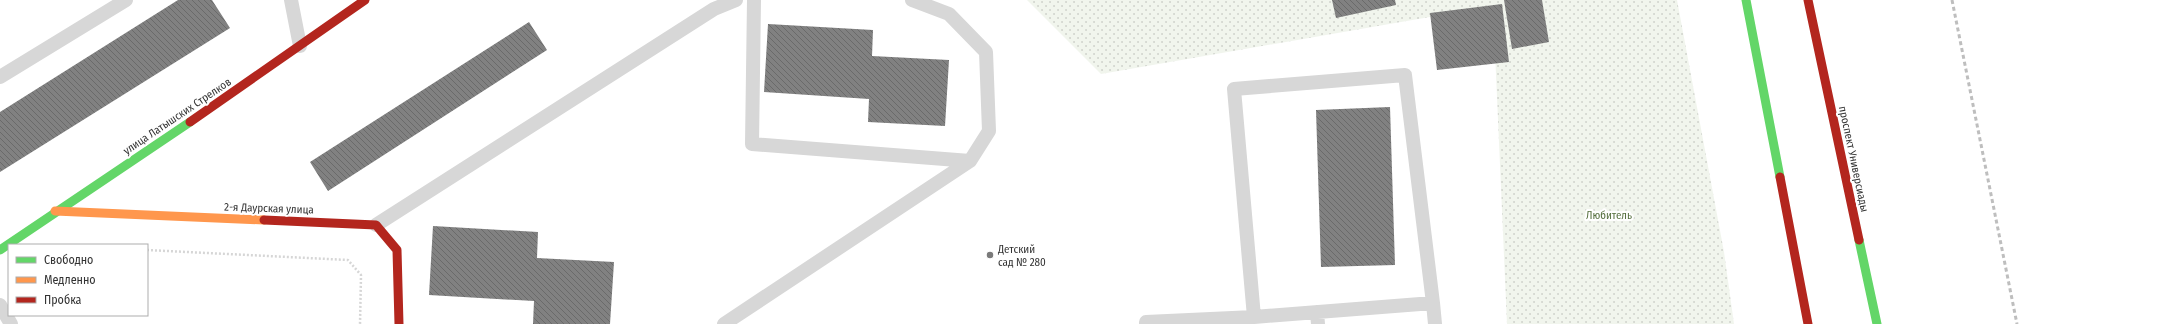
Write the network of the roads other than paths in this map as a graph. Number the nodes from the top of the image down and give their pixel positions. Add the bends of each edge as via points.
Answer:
1 (126, 0) edge
2 (290, 0) edge
3 (365, 0) edge
4 (736, 0) edge
5 (754, 0) edge
6 (912, 0) edge
7 (1746, 0) edge
8 (1808, 0) edge
9 (300, 46) junction
10 (0, 77) edge
11 (970, 161) junction
12 (55, 212) junction
13 (376, 224) junction
14 (9, 244) edge
15 (1432, 303) junction
16 (0, 305) edge
17 (1254, 317) junction
18 (1318, 318) edge
19 (11, 324) edge
20 (399, 324) edge
21 (724, 324) edge
22 (1146, 324) edge
23 (1435, 324) edge
24 (1808, 324) edge
25 (1877, 324) edge

1 - 10 lane
2 - 9 lane
3 - 9 street, улица Латышских Стрелков
4 - 13 lane via 714,9
5 - 11 lane via 752,144
6 - 11 lane via 949,14 986,52 989,131
7 - 24 street
8 - 25 street, проспект Универсиады
9 - 12 street, улица Латышских Стрелков
11 - 21 lane
12 - 13 street, 2-я Даурская улица
12 - 14 street, улица Латышских Стрелков
13 - 20 street via 397,250
15 - 17 lane via 1405,75 1234,89
15 - 18 lane
15 - 23 lane
16 - 19 lane
17 - 18 lane
17 - 22 lane

